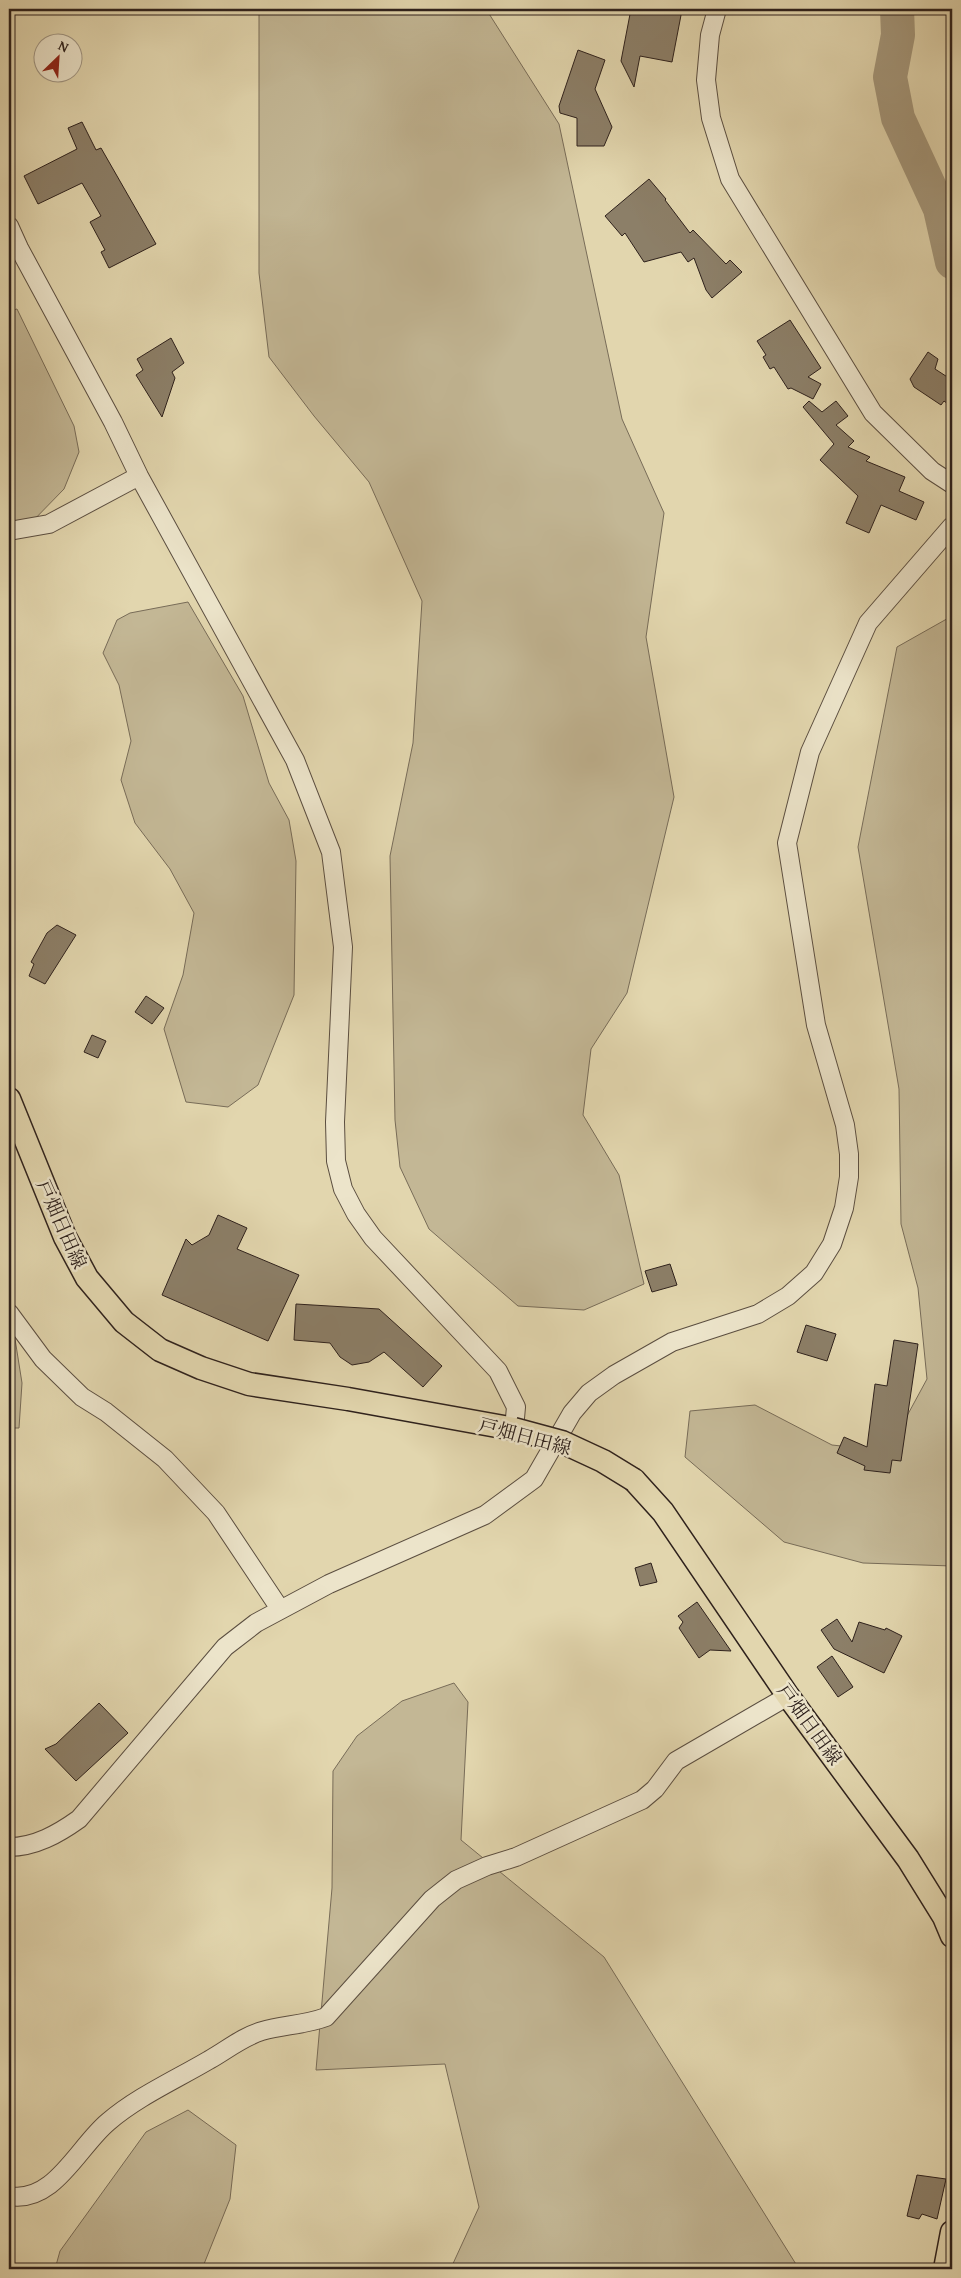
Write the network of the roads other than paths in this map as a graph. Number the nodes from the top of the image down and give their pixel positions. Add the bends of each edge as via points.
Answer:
1 (717, 9) edge
2 (9, 226) edge
3 (139, 476) junction
4 (952, 484) edge
5 (952, 526) edge
6 (9, 532) edge
7 (9, 1099) edge
8 (9, 1312) edge
9 (514, 1429) junction
10 (280, 1609) junction
11 (788, 1696) junction
12 (9, 1847) edge
13 (952, 1936) edge
14 (9, 2196) edge
15 (952, 2232) edge
16 (945, 2269) edge

1 - 4 street via 710,35 706,80 711,118 730,179 873,413 932,471
2 - 3 street
3 - 6 street via 49,524
3 - 9 street via 295,760 331,852 343,947 335,1122 336,1161 343,1189 373,1238 498,1371 516,1407
5 - 10 street via 868,623 810,752 787,843 816,1025 849,1154 844,1208 832,1244 814,1273 788,1296 758,1314 672,1342 589,1393 572,1413 534,1479 485,1515
7 - 9 main road, 戸畑日田線 via 65,1237 87,1278 124,1322 160,1350 249,1384
8 - 10 street via 43,1359 82,1397 106,1412 165,1460 216,1513
9 - 11 main road, 戸畑日田線, bridge via 562,1442 634,1480 663,1512
10 - 12 street via 226,1647 79,1819 56,1835
11 - 13 main road, 戸畑日田線 via 908,1859
11 - 14 street via 676,1760 655,1789 642,1800 516,1857 456,1880 432,1899 326,2017 262,2031 235,2043 124,2109 106,2123 60,2175 34,2195
15 - 16 main road

